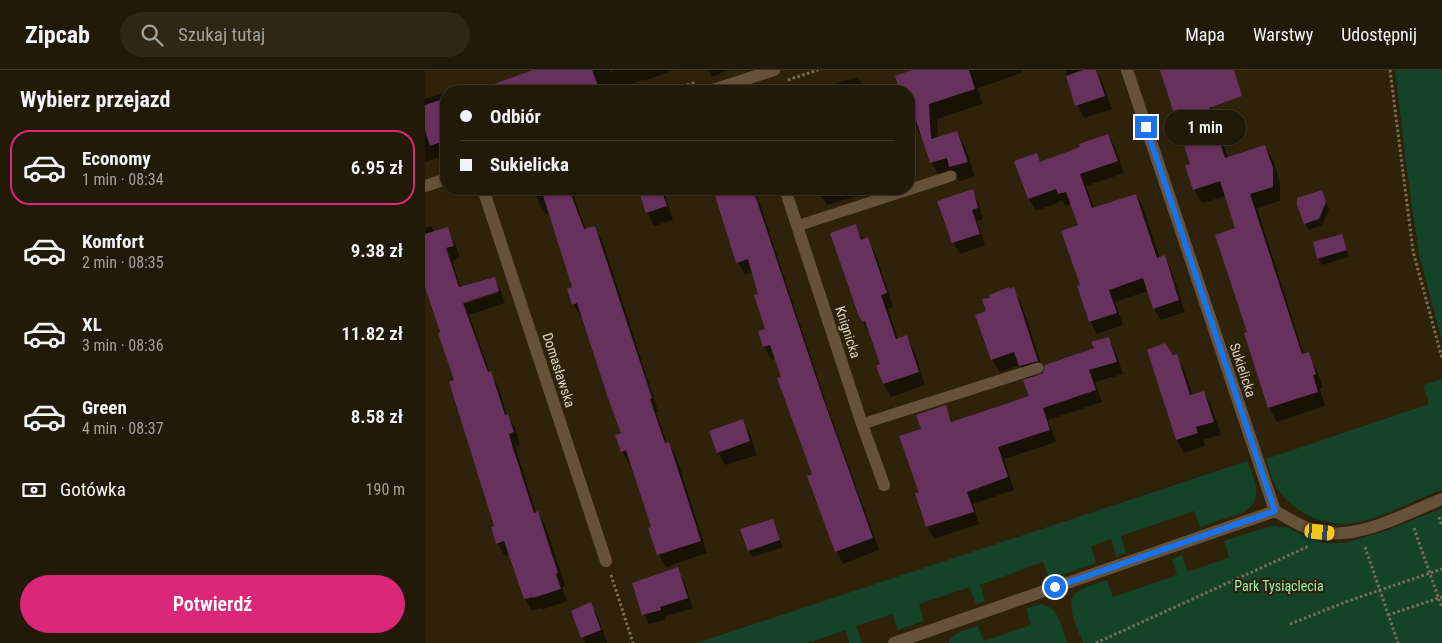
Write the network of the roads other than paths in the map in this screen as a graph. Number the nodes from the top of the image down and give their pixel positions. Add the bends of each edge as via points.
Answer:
1 (774, 70) edge
2 (1127, 70) edge
3 (749, 78) junction
4 (728, 85) edge
5 (751, 85) edge
6 (951, 176) dead end
7 (440, 181) edge
8 (425, 186) edge
9 (915, 188) edge
10 (485, 195) edge
11 (787, 195) edge
12 (892, 195) edge
13 (797, 226) junction
14 (1038, 368) dead end
15 (862, 424) junction
16 (884, 485) dead end
17 (1442, 499) edge
18 (1275, 511) junction
19 (606, 560) road end
20 (894, 643) edge

1 - 3 street
2 - 18 street, Sukielicka
3 - 4 street
3 - 5 street
6 - 9 lane
7 - 8 street
10 - 19 street, Domasławska
11 - 13 street, Knignicka
12 - 13 lane
13 - 15 street, Knignicka
14 - 15 lane
15 - 16 street, Knignicka
17 - 18 street via 1359,531 1340,534 1320,532
18 - 20 street

